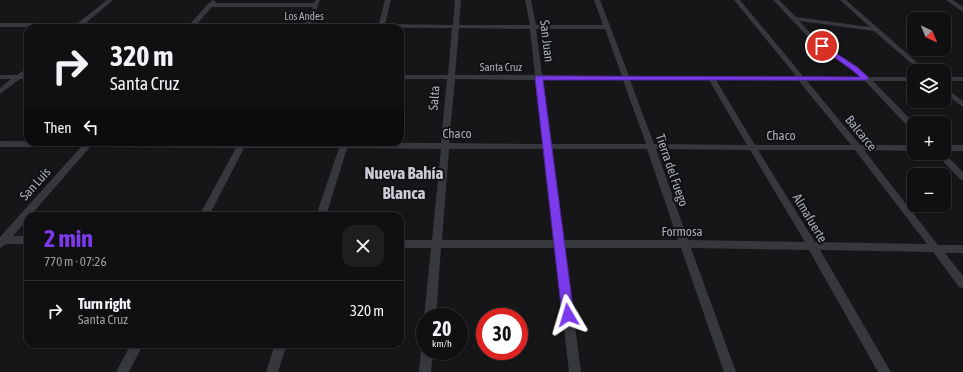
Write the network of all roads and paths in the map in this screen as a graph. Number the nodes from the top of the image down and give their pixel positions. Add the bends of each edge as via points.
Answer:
1 (110, 0) edge
2 (388, 0) edge
3 (458, 0) edge
4 (528, 0) edge
5 (597, 0) edge
6 (737, 0) edge
7 (776, 0) edge
8 (843, 0) edge
9 (949, 0) edge
10 (212, 3) edge
11 (318, 3) edge
12 (963, 10) edge
13 (794, 19) junction
14 (82, 24) edge
15 (194, 24) edge
16 (308, 24) edge
17 (382, 24) edge
18 (0, 25) edge
19 (24, 26) edge
20 (456, 26) junction
21 (404, 27) edge
22 (533, 27) junction
23 (608, 27) junction
24 (875, 29) junction
25 (916, 64) edge
26 (24, 72) edge
27 (0, 77) edge
28 (18, 77) junction
29 (24, 77) edge
30 (404, 77) edge
31 (450, 77) junction
32 (539, 78) junction
33 (627, 78) junction
34 (711, 78) junction
35 (801, 79) junction
36 (866, 79) junction
37 (907, 79) edge
38 (951, 79) edge
39 (963, 79) edge
40 (0, 92) edge
41 (951, 95) edge
42 (963, 106) edge
43 (907, 121) edge
44 (0, 144) edge
45 (24, 144) edge
46 (404, 145) edge
47 (86, 146) edge
48 (241, 146) edge
49 (343, 146) edge
50 (445, 146) junction
51 (547, 146) junction
52 (651, 147) junction
53 (753, 148) junction
54 (858, 148) junction
55 (907, 148) edge
56 (951, 148) edge
57 (963, 148) edge
58 (946, 160) edge
59 (963, 177) edge
60 (27, 212) edge
61 (206, 212) edge
62 (322, 212) edge
63 (24, 215) edge
64 (24, 240) edge
65 (1, 241) edge
66 (404, 244) edge
67 (436, 244) junction
68 (559, 244) junction
69 (683, 244) junction
70 (812, 246) junction
71 (935, 249) junction
72 (963, 249) edge
73 (963, 284) edge
74 (431, 308) edge
75 (135, 348) edge
76 (279, 348) edge
77 (426, 360) edge
78 (122, 372) edge
79 (272, 372) edge
80 (425, 372) edge
81 (575, 372) edge
82 (730, 372) edge
83 (885, 372) edge

1 - 14 street
2 - 17 street
3 - 20 street, Salta
4 - 22 street, San Juan
5 - 23 street, Tierra del Fuego
6 - 35 street, Balcarce
7 - 13 street
8 - 24 street
9 - 12 street
10 - 11 street
10 - 15 street
11 - 16 street
13 - 24 street
13 - 36 street via 813,39 855,68
18 - 19 street, Los Andes
20 - 21 street, Los Andes
20 - 22 street, Los Andes
20 - 31 street, Salta
22 - 23 street, Los Andes
22 - 32 street, San Juan
23 - 33 street, Tierra del Fuego
24 - 25 street
26 - 28 street
27 - 28 street
28 - 29 street
28 - 40 street
30 - 31 street, Santa Cruz
31 - 32 street, Santa Cruz
31 - 50 street, Salta
32 - 33 street, Santa Cruz
32 - 51 street, San Juan
33 - 34 street, Santa Cruz
33 - 52 street, Tierra del Fuego
34 - 35 street, Santa Cruz
34 - 53 street, Almafuerte
35 - 36 street, Santa Cruz
35 - 54 street, Balcarce
36 - 37 street, Santa Cruz
36 - 43 street
38 - 39 street
41 - 42 street
44 - 45 street, Chaco
46 - 50 street, Chaco
47 - 60 street, San Luis
48 - 61 street
49 - 62 street
50 - 51 street, Chaco
50 - 67 street, Salta
51 - 52 street, Chaco
51 - 68 street, San Juan
52 - 53 street, Chaco
52 - 69 street, Tierra del Fuego
53 - 54 street, Chaco
53 - 70 street, Almafuerte
54 - 55 street, Chaco
54 - 71 street, Balcarce
56 - 57 street
58 - 59 street
63 - 65 street, San Luis
64 - 65 street
66 - 67 street, Formosa
67 - 68 street, Formosa
67 - 74 street, Salta
68 - 69 street, Formosa
68 - 81 street, San Juan
69 - 70 street, Formosa
69 - 82 street, Tierra del Fuego
70 - 71 street, Formosa
70 - 83 street, Almafuerte
71 - 72 street, Formosa
71 - 73 street, Balcarce
75 - 78 street
76 - 79 street
77 - 80 street

